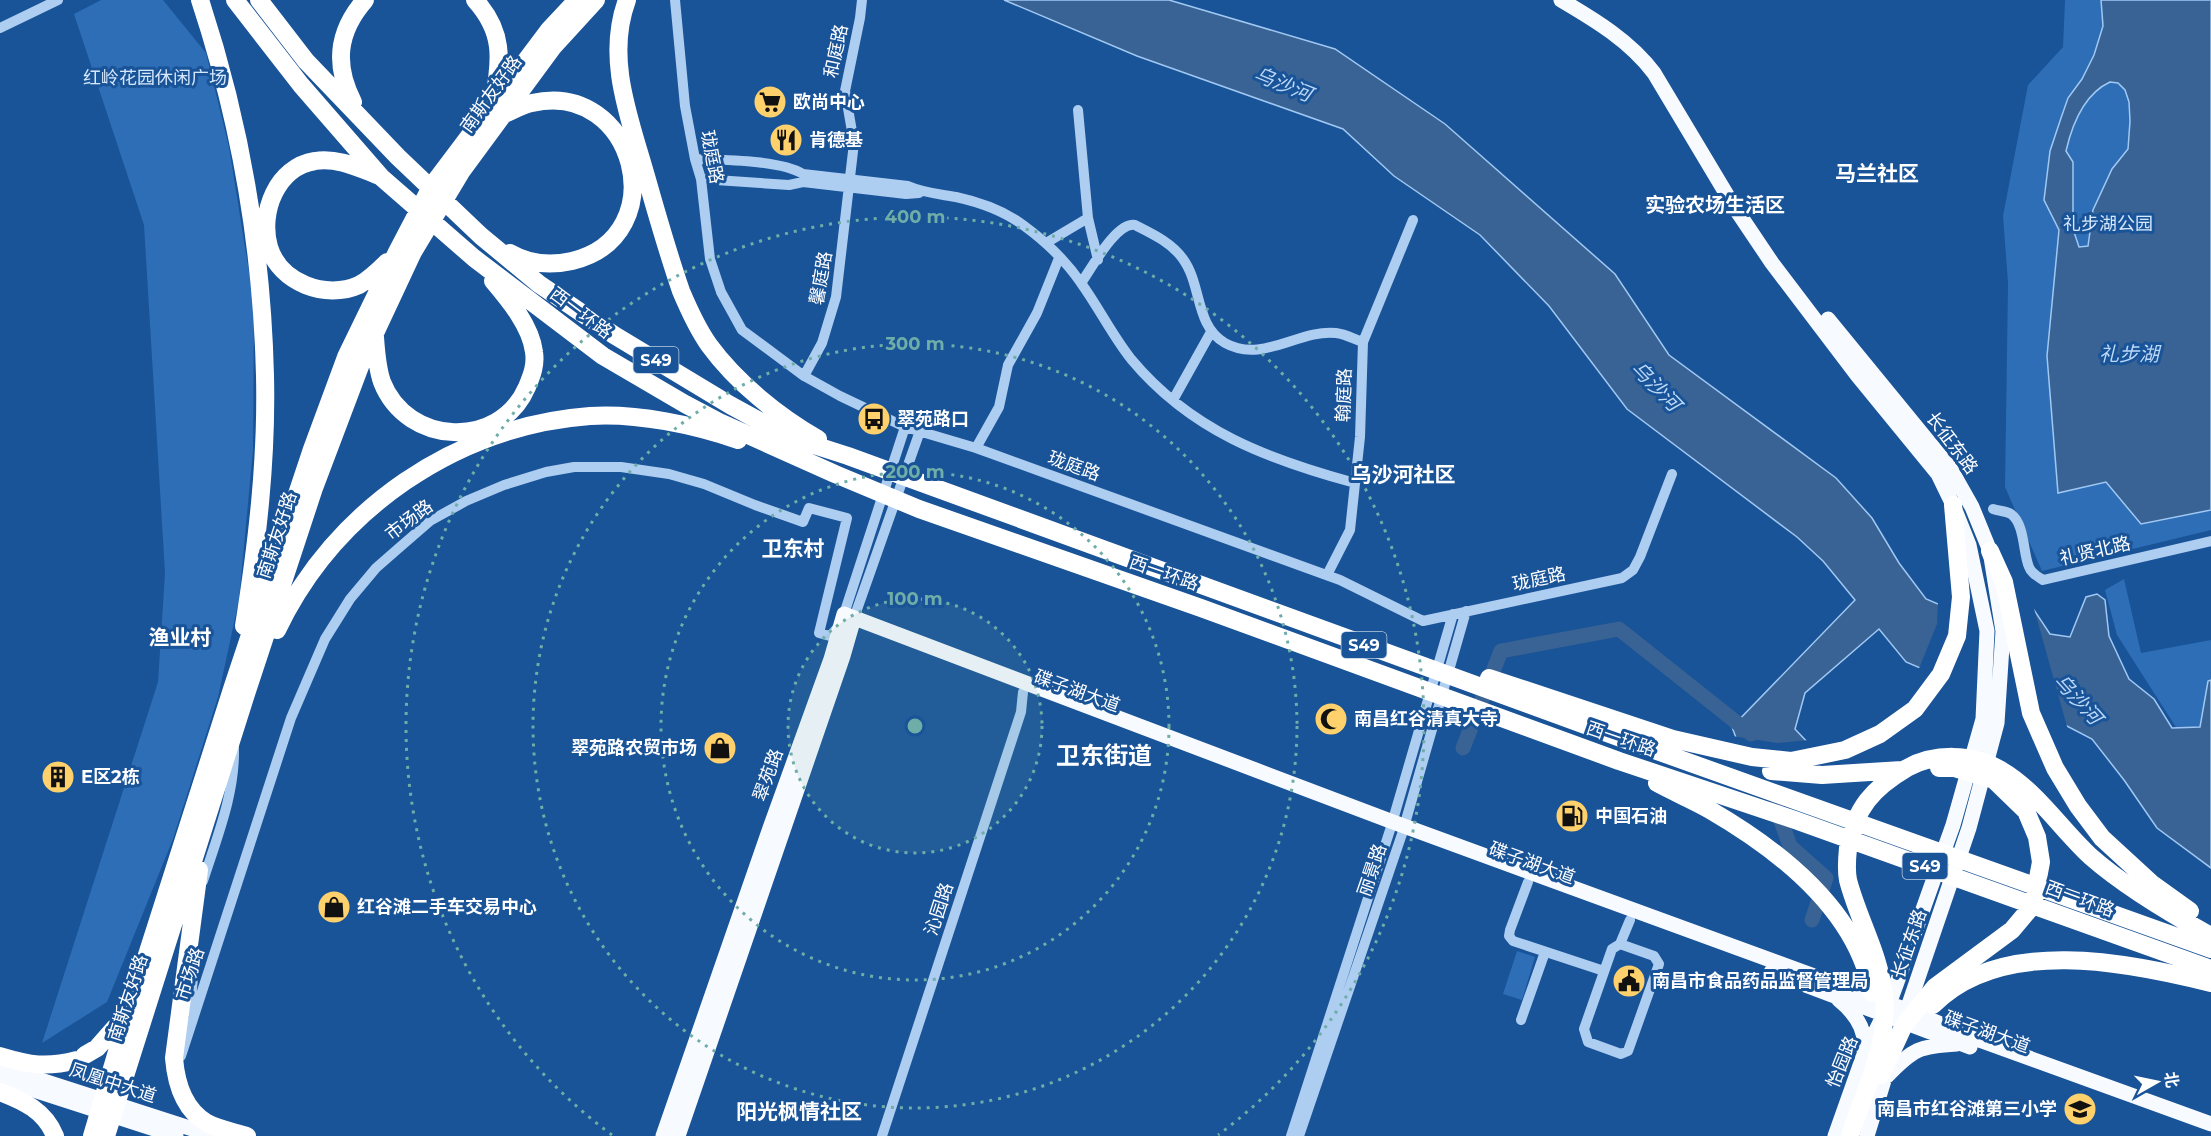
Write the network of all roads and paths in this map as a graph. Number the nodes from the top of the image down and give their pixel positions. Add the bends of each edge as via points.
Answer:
1 (58, 0) edge
2 (200, 0) edge
3 (235, 0) edge
4 (259, 0) edge
5 (365, 0) edge
6 (475, 0) edge
7 (577, 0) edge
8 (596, 0) edge
9 (627, 0) edge
10 (675, 0) edge
11 (862, 0) edge
12 (1561, 0) edge
13 (1576, 0) edge
14 (0, 28) edge
15 (497, 109) junction
16 (1078, 110) dead end
17 (398, 157) junction
18 (695, 159) junction
19 (381, 177) junction
20 (701, 180) junction
21 (850, 183) junction
22 (1088, 218) junction
23 (1413, 220) dead end
24 (481, 236) junction
25 (1046, 243) junction
26 (397, 252) junction
27 (474, 258) junction
28 (1059, 258) junction
29 (1098, 260) junction
30 (1081, 283) junction
31 (1211, 332) junction
32 (375, 333) junction
33 (1363, 342) junction
34 (804, 376) junction
35 (1173, 400) junction
36 (905, 427) junction
37 (920, 431) junction
38 (976, 448) junction
39 (848, 456) junction
40 (835, 474) junction
41 (1672, 474) dead end
42 (1355, 483) junction
43 (1953, 505) junction
44 (1993, 509) dead end
45 (2211, 541) edge
46 (1990, 551) junction
47 (1327, 575) junction
48 (1466, 611) junction
49 (1454, 614) junction
50 (848, 621) junction
51 (1308, 624) junction
52 (240, 690) junction
53 (1023, 692) junction
54 (1990, 721) junction
55 (234, 733) junction
56 (1672, 739) junction
57 (1619, 761) junction
58 (206, 823) junction
59 (1397, 828) junction
60 (1528, 882) junction
61 (1630, 920) junction
62 (2211, 926) edge
63 (2211, 936) edge
64 (1620, 944) junction
65 (2211, 949) edge
66 (1545, 952) junction
67 (1907, 954) junction
68 (1924, 960) junction
69 (2211, 969) edge
70 (1604, 971) junction
71 (1823, 980) junction
72 (2211, 983) edge
73 (1832, 994) junction
74 (1886, 1010) junction
75 (129, 1011) junction
76 (1905, 1016) junction
77 (1521, 1020) dead end
78 (188, 1033) junction
79 (1961, 1038) junction
80 (0, 1056) edge
81 (1863, 1057) junction
82 (0, 1067) edge
83 (0, 1079) edge
84 (1885, 1079) junction
85 (176, 1080) junction
86 (115, 1083) junction
87 (0, 1092) edge
88 (1863, 1124) edge
89 (2211, 1124) edge
90 (100, 1134) edge
91 (2211, 1134) edge
92 (55, 1136) edge
93 (176, 1136) edge
94 (214, 1136) edge
95 (247, 1136) edge
96 (663, 1136) edge
97 (678, 1136) edge
98 (882, 1136) edge
99 (1291, 1136) edge
100 (1299, 1136) edge
101 (1835, 1136) edge
102 (1850, 1136) edge

1 - 14 street
2 - 52 highway via 238,142 252,226 263,336 264,409 258,513
3 - 19 highway, 西一环路 / S49 via 301,85
4 - 17 highway, 西一环路 / S49 via 306,61
5 - 17 highway via 345,32 340,68 353,102
6 - 15 highway via 490,20 500,50
7 - 15 highway, 南斯友好路 via 549,30
8 - 15 highway, 南斯友好路
9 - 39 highway via 618,54 622,92 669,256 692,318 709,345 755,393 801,429
10 - 18 street, 珑庭路 via 682,86
11 - 21 street, 和庭路 via 845,91 854,143
12 - 43 main road, 长征东路 via 1623,41 1644,60 1772,262 1938,474
13 - 46 main road, 长征东路 via 1629,34 1660,67 1741,201 1791,272 1950,468
15 - 24 highway via 549,101 580,106 596,114 610,125 628,152 631,202 626,221 606,246 565,263 534,263
15 - 26 highway, 南斯友好路 via 431,187
15 - 32 highway, 南斯友好路 via 413,252
16 - 22 street
17 - 24 highway, 西一环路 / S49
18 - 20 street, 珑庭路
18 - 21 street via 791,168
19 - 26 highway via 335,161 316,160 297,167 273,193 267,213 269,248 292,278 326,291 360,285
19 - 27 highway, 西一环路 / S49
20 - 21 street via 789,185
20 - 34 street, 珑庭路 via 710,259 721,292 742,330
21 - 25 street via 908,186 990,207 1021,223
21 - 34 street, 馨庭路 via 836,297 822,343
22 - 25 street
22 - 29 street
23 - 33 street, 翰庭路
24 - 39 highway, 西一环路 / S49 via 548,290 614,335 730,405 789,437
25 - 28 street
26 - 52 highway, 南斯友好路 via 346,357 312,449
27 - 32 highway via 514,309 534,351 534,372 522,398 508,413 491,425 446,433 405,415 382,382
27 - 40 highway, 西一环路 / S49 via 603,356 711,417
28 - 30 street
28 - 38 street via 1037,313 1008,365 999,407
29 - 30 street
29 - 31 street via 1125,226 1135,225 1163,240 1190,269
30 - 35 street via 1131,359
31 - 33 street via 1226,344 1242,348 1275,347 1305,337 1337,333
31 - 35 street
32 - 52 highway, 南斯友好路
33 - 42 street, 翰庭路
34 - 36 street, 珑庭路
35 - 42 street via 1239,444 1277,460
36 - 37 street, 珑庭路
36 - 50 street, 翠苑路
37 - 38 street, 珑庭路
37 - 50 street, 翠苑路
38 - 47 street, 珑庭路
39 - 51 highway, 西一环路 / S49
40 - 52 highway via 729,437 638,417 591,416 494,435 411,476 340,537 286,610
40 - 57 highway, 西一环路 / S49 via 918,508
41 - 48 street, 珑庭路 via 1640,557 1633,570 1622,578
42 - 47 street, 翰庭路 via 1350,530
43 - 54 main road, 长征东路 via 1969,545 1987,631
43 - 56 highway via 1961,597 1957,636 1941,674 1915,709 1880,734 1845,750 1791,761 1752,757
44 - 45 street, 礼贤北路 via 2014,517 2029,567 2043,580
46 - 54 main road, 长征东路 via 2003,631
46 - 62 highway via 2004,582 2031,713 2055,768 2102,838 2151,883
47 - 49 street, 珑庭路 via 1423,621
48 - 49 street, 珑庭路
48 - 59 street, 丽景路
49 - 59 street, 丽景路
50 - 53 main road, 碟子湖大道
50 - 59 main road, 碟子湖大道
50 - 78 street, 市场路 via 830,636 819,633 847,518 809,508 803,522 669,474 621,467 574,467 546,472 466,501 430,521 376,568 350,598 325,639 291,718
50 - 96 main road, 翠苑路 via 770,828
50 - 97 main road, 翠苑路
51 - 56 highway via 1386,643
51 - 65 highway, 西一环路 / S49
52 - 55 highway, 南斯友好路
52 - 75 highway, 南斯友好路
53 - 59 main road, 碟子湖大道
53 - 98 street, 沁园路 via 1021,712
54 - 67 main road, 长征东路
54 - 68 main road, 长征东路 via 1969,828
55 - 58 highway, 南斯友好路
55 - 78 street via 234,768 226,813 202,882
56 - 88 highway via 1756,770 1822,775 1954,768 1994,780 2026,811 2037,837 2040,862 2033,905 2012,930 1935,987 1904,1025
57 - 69 highway, 西一环路 / S49
57 - 88 highway via 1710,810 1761,844 1803,877 1835,912 1858,949 1869,978 1875,1014
58 - 85 highway via 174,1058
58 - 86 highway, 南斯友好路
59 - 60 main road, 碟子湖大道
59 - 71 main road, 碟子湖大道
59 - 99 street, 丽景路
59 - 100 street, 丽景路
60 - 61 main road, 碟子湖大道
60 - 66 street via 1509,936
61 - 64 street
61 - 73 main road, 碟子湖大道
63 - 88 highway via 2149,899 2091,856 2021,785 1997,768 1967,758 1921,760 1874,793 1852,827 1847,877 1877,960 1884,997 1883,1028
64 - 70 street via 1612,949
64 - 70 street via 1654,956 1659,964 1628,1051 1622,1054 1588,1042 1585,1036
66 - 70 street
66 - 77 street
67 - 71 main road via 1879,979 1859,983
67 - 74 main road, 长征东路
68 - 76 main road, 长征东路
68 - 79 main road via 1931,999
71 - 74 main road, 碟子湖大道
72 - 88 highway via 2163,971 2085,962 2033,961 1995,968 1965,981 1935,1002 1910,1029
73 - 74 main road, 碟子湖大道
73 - 81 main road via 1848,1007 1865,1036
74 - 76 main road, 碟子湖大道
74 - 81 main road, 怡园路
75 - 80 highway via 97,1048 81,1058 42,1066
75 - 86 highway, 南斯友好路
76 - 79 main road, 碟子湖大道
76 - 84 main road
78 - 85 street, 市场路
79 - 84 main road via 1906,1056
79 - 89 main road, 碟子湖大道
79 - 91 main road, 碟子湖大道
81 - 101 main road, 怡园路
82 - 94 main road, 凤凰中大道
83 - 93 main road, 凤凰中大道
84 - 88 main road
85 - 95 highway via 184,1100 207,1123
86 - 90 highway, 南斯友好路
87 - 92 highway via 25,1101 50,1125
88 - 102 highway

